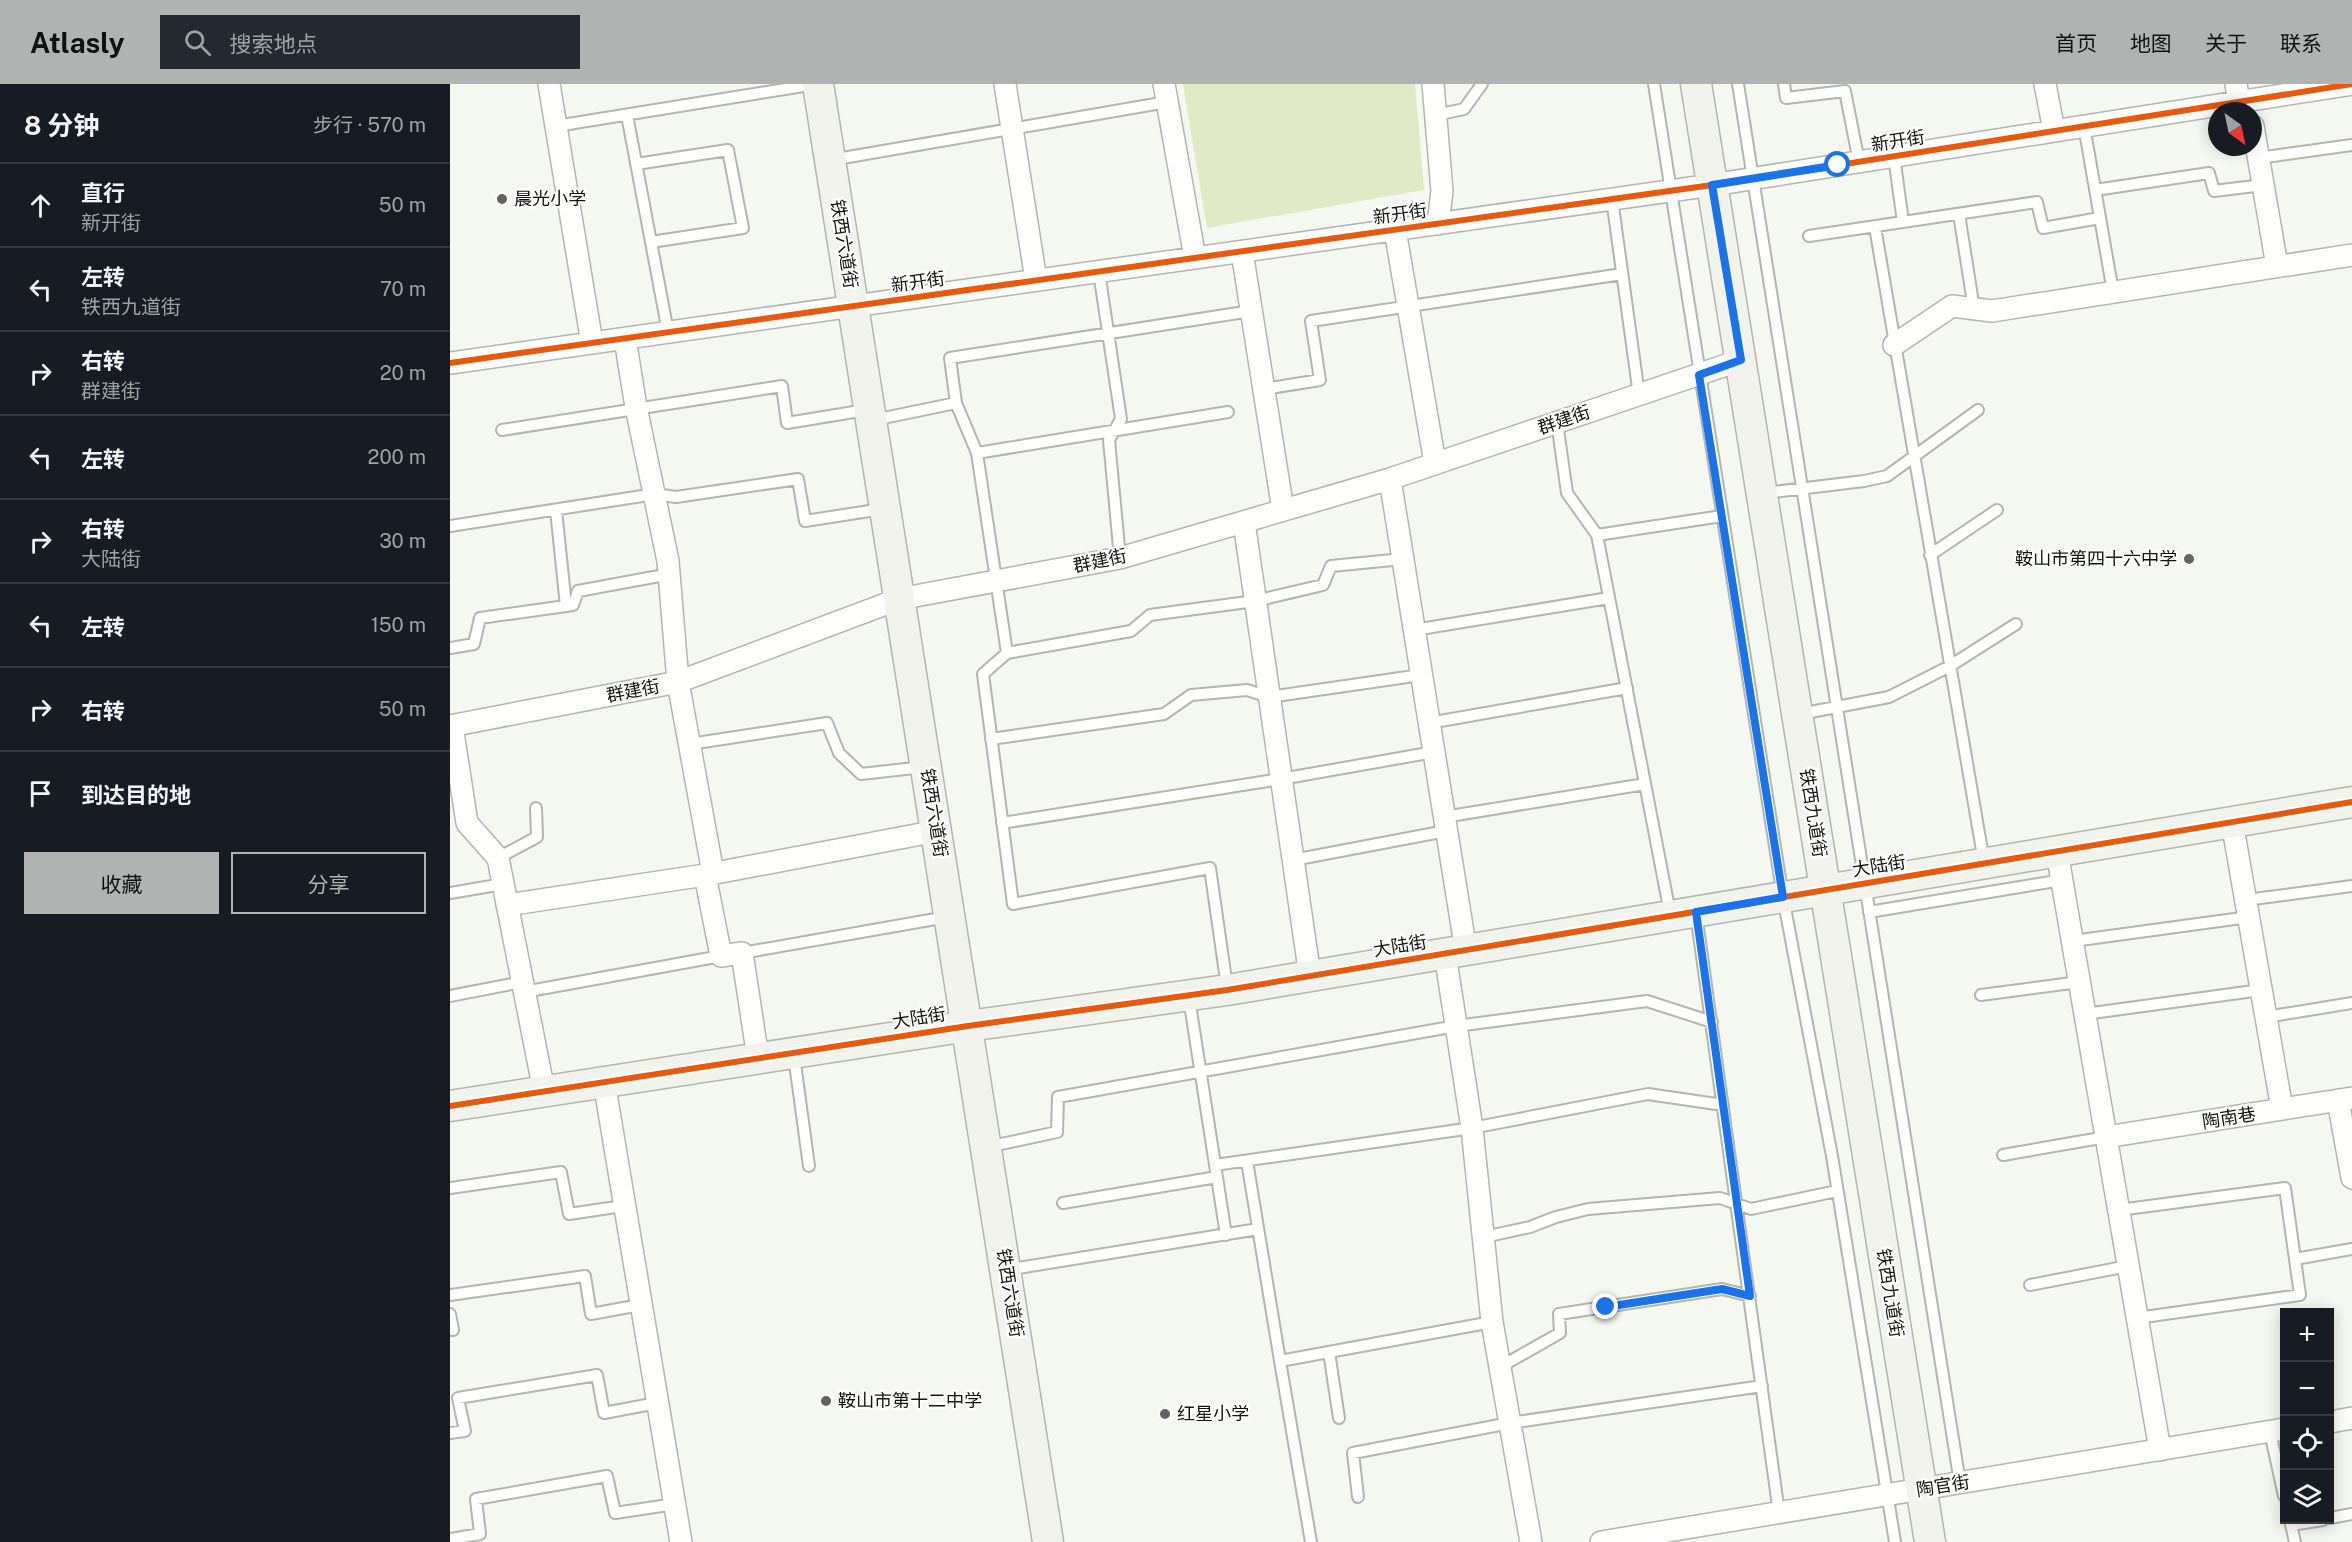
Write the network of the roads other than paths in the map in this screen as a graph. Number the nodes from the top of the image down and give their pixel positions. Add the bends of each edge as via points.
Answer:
1 (549, 84) edge
2 (817, 84) edge
3 (1005, 84) edge
4 (1433, 84) edge
5 (1482, 84) edge
6 (1654, 84) edge
7 (1696, 84) edge
8 (1738, 84) edge
9 (1784, 84) edge
10 (2045, 84) edge
11 (2352, 84) edge
12 (1845, 87) edge
13 (1166, 93) edge
14 (2243, 99) edge
15 (627, 115) junction
16 (1436, 115) junction
17 (556, 126) junction
18 (2084, 126) junction
19 (1012, 129) junction
20 (2054, 131) junction
21 (2352, 145) edge
22 (1893, 156) junction
23 (2258, 158) joint
24 (830, 160) junction
25 (1859, 162) junction
26 (636, 164) junction
27 (1752, 179) junction
28 (1712, 185) junction
29 (2263, 185) junction
30 (2095, 190) junction
31 (1670, 191) junction
32 (1612, 199) junction
33 (1959, 214) junction
34 (2100, 218) junction
35 (1903, 222) junction
36 (1438, 224) junction
37 (1875, 227) junction
38 (1395, 230) junction
39 (1809, 236) dead end
40 (651, 242) junction
41 (1242, 252) junction
42 (2352, 255) edge
43 (1195, 258) junction
44 (2277, 266) junction
45 (1099, 272) junction
46 (1622, 274) junction
47 (1036, 280) junction
48 (2113, 292) junction
49 (853, 306) junction
50 (1409, 308) junction
51 (1974, 309) junction
52 (1251, 311) junction
53 (668, 332) junction
54 (1108, 333) junction
55 (625, 339) junction
56 (592, 343) junction
57 (1894, 345) junction
58 (1741, 360) junction
59 (450, 363) edge
60 (1699, 375) junction
61 (1264, 389) junction
62 (1640, 394) junction
63 (956, 404) junction
64 (636, 407) junction
65 (1978, 410) dead end
66 (1228, 412) dead end
67 (870, 415) junction
68 (1557, 422) junction
69 (502, 430) dead end
70 (1114, 432) junction
71 (977, 453) junction
72 (1914, 458) junction
73 (1435, 463) junction
74 (1390, 479) junction
75 (1803, 489) junction
76 (1762, 494) junction
77 (655, 495) junction
78 (885, 508) junction
79 (556, 510) junction
80 (1283, 510) junction
81 (1997, 510) dead end
82 (1722, 516) junction
83 (1244, 522) junction
84 (450, 526) edge
85 (1597, 535) junction
86 (1930, 555) junction
87 (1120, 558) junction
88 (1403, 559) junction
89 (669, 574) junction
90 (997, 581) junction
91 (1609, 598) junction
92 (899, 599) junction
93 (1255, 601) junction
94 (566, 606) junction
95 (2016, 624) dead end
96 (1414, 630) junction
97 (450, 648) edge
98 (1007, 653) junction
99 (1950, 666) junction
100 (1421, 675) junction
101 (678, 682) junction
102 (1627, 688) junction
103 (1269, 696) junction
104 (1838, 707) junction
105 (1797, 714) junction
106 (1429, 723) junction
107 (451, 726) edge
108 (991, 739) junction
109 (690, 744) junction
110 (1434, 753) junction
111 (926, 767) junction
112 (1281, 779) junction
113 (1645, 784) junction
114 (2352, 802) edge
115 (457, 807) edge
116 (536, 808) dead end
117 (2232, 822) junction
118 (1002, 823) junction
119 (1445, 824) junction
120 (937, 831) junction
121 (498, 858) junction
122 (1293, 860) junction
123 (1984, 864) junction
124 (2060, 866) junction
125 (709, 874) junction
126 (503, 884) junction
127 (2352, 886) edge
128 (1825, 890) junction
129 (450, 893) edge
130 (1783, 897) junction
131 (1867, 898) junction
132 (507, 905) junction
133 (2247, 908) junction
134 (1683, 914) junction
135 (950, 916) junction
136 (2073, 941) junction
137 (1455, 952) junction
138 (742, 953) junction
139 (721, 956) junction
140 (1310, 976) junction
141 (2079, 982) junction
142 (523, 987) junction
143 (1227, 990) junction
144 (2262, 990) junction
145 (450, 996) edge
146 (1189, 996) junction
147 (1981, 996) dead end
148 (2352, 1003) edge
149 (2085, 1014) junction
150 (2266, 1017) junction
151 (1712, 1022) junction
152 (968, 1026) junction
153 (1456, 1026) junction
154 (793, 1053) junction
155 (758, 1058) junction
156 (1202, 1073) junction
157 (604, 1082) junction
158 (544, 1091) junction
159 (2345, 1099) edge
160 (1723, 1105) junction
161 (450, 1106) edge
162 (2282, 1109) junction
163 (1472, 1128) junction
164 (2106, 1137) junction
165 (987, 1147) junction
166 (2003, 1155) dead end
167 (1247, 1161) junction
168 (809, 1166) dead end
169 (1216, 1171) junction
170 (2352, 1178) edge
171 (450, 1188) edge
172 (1837, 1191) junction
173 (1063, 1203) dead end
174 (1737, 1203) junction
175 (623, 1206) junction
176 (2119, 1210) junction
177 (1258, 1229) junction
178 (1226, 1235) junction
179 (1484, 1238) junction
180 (2352, 1250) edge
181 (2295, 1259) junction
182 (2128, 1266) junction
183 (1006, 1270) junction
184 (2030, 1285) dead end
185 (450, 1295) edge
186 (1750, 1296) junction
187 (640, 1305) junction
188 (450, 1314) edge
189 (2137, 1318) junction
190 (1492, 1322) junction
191 (450, 1330) edge
192 (1329, 1352) junction
193 (1280, 1361) junction
194 (1500, 1368) junction
195 (1762, 1386) junction
196 (657, 1403) junction
197 (1340, 1418) dead end
198 (2352, 1418) edge
199 (2334, 1421) edge
200 (1510, 1423) junction
201 (2277, 1431) edge
202 (450, 1433) edge
203 (2160, 1450) junction
204 (2281, 1470) edge
205 (1960, 1483) junction
206 (1921, 1489) junction
207 (1888, 1495) junction
208 (1358, 1497) dead end
209 (675, 1504) junction
210 (1779, 1513) junction
211 (2352, 1514) edge
212 (2334, 1517) edge
213 (2290, 1524) edge
214 (1694, 1534) edge
215 (450, 1539) edge
216 (681, 1542) edge
217 (1048, 1542) edge
218 (1311, 1542) edge
219 (1531, 1542) edge
220 (1601, 1542) edge
221 (1895, 1542) edge
222 (1930, 1542) edge
223 (2295, 1542) edge

1 - 17 street
2 - 15 lane
2 - 24 main road, 铁西六道街
3 - 19 street
4 - 16 street
5 - 16 lane via 1464,109
6 - 31 lane
7 - 28 main road, 铁西九道街
8 - 27 lane
9 - 12 lane via 1786,98
10 - 20 street
11 - 14 street, 新开街
12 - 25 lane
13 - 19 lane
13 - 43 street
14 - 18 street, 新开街
15 - 17 lane
15 - 26 lane
16 - 36 street via 1442,191
17 - 56 street
18 - 20 street, 新开街
18 - 30 lane
19 - 24 lane
19 - 47 street
20 - 22 street, 新开街
21 - 23 lane
22 - 25 street, 新开街
22 - 35 lane
23 - 29 street
24 - 49 main road, 铁西六道街
25 - 27 street, 新开街
26 - 40 lane
26 - 40 lane via 728,150 743,228
27 - 28 street, 新开街
27 - 75 lane
28 - 31 street, 新开街
28 - 58 main road, 铁西九道街
29 - 30 lane via 2214,191 2209,173
29 - 44 street
30 - 34 lane
31 - 32 street, 新开街
31 - 60 lane
32 - 36 street, 新开街
32 - 46 lane
33 - 34 lane via 2037,202 2043,228
33 - 35 lane
33 - 51 lane
34 - 48 lane
35 - 37 lane
36 - 38 street, 新开街
37 - 39 lane
37 - 57 lane
38 - 41 street, 新开街
38 - 50 street
40 - 53 lane
41 - 43 street, 新开街
41 - 52 street
42 - 44 street
43 - 45 street, 新开街
44 - 48 street
45 - 47 street, 新开街
45 - 54 lane
46 - 50 lane
46 - 62 lane
47 - 49 street, 新开街
48 - 51 street via 1992,311
49 - 53 street, 新开街
49 - 67 main road, 铁西六道街
50 - 61 lane via 1311,321 1320,380
50 - 73 street
51 - 57 street via 1952,306
52 - 54 lane
52 - 61 street
53 - 55 street, 新开街
54 - 63 lane via 950,358
54 - 70 lane via 1121,419
55 - 56 street, 新开街
55 - 64 street
56 - 59 street, 新开街
57 - 72 lane
58 - 60 street, 群建街
58 - 76 main road, 铁西九道街
60 - 62 street, 群建街
60 - 82 lane
61 - 80 street
62 - 68 street, 群建街
63 - 67 lane
63 - 71 lane
64 - 67 lane via 782,386 787,423
64 - 69 lane
64 - 77 street
65 - 72 lane
66 - 70 lane
67 - 78 main road, 铁西六道街
68 - 73 street, 群建街
68 - 85 lane via 1567,493
70 - 71 lane
70 - 87 lane via 1109,440
71 - 90 lane
72 - 75 lane via 1887,476
72 - 86 lane
73 - 74 street, 群建街
74 - 80 street, 群建街
74 - 88 street
75 - 76 lane
75 - 104 lane
76 - 105 main road, 铁西九道街
77 - 78 lane via 676,496 798,479 805,521
77 - 79 lane
77 - 89 street
78 - 92 main road, 铁西六道街
79 - 84 lane
79 - 94 lane
80 - 83 street, 群建街
81 - 86 lane
82 - 85 lane
82 - 130 lane
83 - 87 street, 群建街
83 - 93 street
85 - 91 lane
86 - 99 lane
87 - 90 street, 群建街
88 - 93 lane via 1331,566 1323,585
88 - 96 street
89 - 94 lane via 578,591 573,605
89 - 101 street
90 - 92 street, 群建街
90 - 98 lane
91 - 96 lane
91 - 102 lane
92 - 101 street, 群建街
92 - 111 main road, 铁西六道街
93 - 98 lane via 1150,615 1131,631
93 - 103 street
94 - 97 lane via 480,618 474,644
95 - 99 lane
96 - 100 street
98 - 108 lane via 983,674
99 - 104 lane via 1889,697
99 - 123 lane
100 - 103 lane
100 - 106 street
101 - 107 street, 群建街
101 - 109 street
102 - 106 lane
102 - 113 lane
103 - 108 lane via 1246,690 1191,695 1164,714
103 - 112 street
104 - 105 lane
104 - 131 lane
105 - 128 main road, 铁西九道街
106 - 110 street
107 - 115 street
108 - 118 lane
109 - 111 lane via 827,723 839,753 861,774
109 - 125 street
110 - 112 lane
110 - 119 street
111 - 120 main road, 铁西六道街
112 - 118 lane
112 - 122 street
113 - 119 lane
113 - 134 lane
114 - 117 main road, 大陆街
115 - 121 street
116 - 121 lane via 537,837
117 - 124 main road, 大陆街
117 - 133 street
118 - 143 lane via 1013,904 1210,868
119 - 122 lane
119 - 137 street
120 - 125 street
120 - 135 main road, 铁西六道街
121 - 126 street
122 - 140 street
123 - 124 main road, 大陆街
123 - 131 main road, 大陆街
124 - 131 lane
124 - 136 street
125 - 132 street
125 - 139 street
126 - 129 lane
126 - 132 street
127 - 133 lane
128 - 130 main road, 大陆街
128 - 131 main road, 大陆街
128 - 206 main road, 铁西九道街
130 - 134 main road, 大陆街
130 - 172 lane
131 - 205 lane
132 - 142 street
133 - 136 lane
133 - 144 street
134 - 137 main road, 大陆街
134 - 151 lane
135 - 138 lane
135 - 152 main road, 铁西六道街
136 - 141 street
137 - 140 main road, 大陆街
137 - 153 street
138 - 139 street
138 - 155 street
139 - 142 lane
140 - 143 main road, 大陆街
141 - 147 lane
141 - 149 street
142 - 145 lane
142 - 158 street
143 - 146 main road, 大陆街
144 - 149 lane
144 - 150 street
146 - 152 main road, 大陆街
146 - 156 lane
148 - 150 lane
149 - 164 street
150 - 162 street
151 - 153 lane via 1647,1001
151 - 160 lane
152 - 154 main road, 大陆街
152 - 165 main road, 铁西六道街
153 - 156 lane
153 - 163 street
154 - 155 main road, 大陆街
154 - 168 lane
155 - 157 main road, 大陆街
156 - 165 lane via 1058,1097 1057,1132
156 - 169 lane
157 - 158 main road, 大陆街
157 - 175 street
158 - 161 main road, 大陆街
159 - 162 street, 陶南巷
159 - 170 street
160 - 163 lane via 1648,1094
160 - 174 lane
162 - 164 street, 陶南巷
163 - 167 lane
163 - 179 street
164 - 166 lane
164 - 176 street
165 - 183 main road, 铁西六道街
167 - 169 lane
167 - 177 lane
169 - 173 lane
169 - 178 lane
171 - 175 lane via 561,1172 569,1214
172 - 174 lane via 1751,1209
172 - 207 lane
174 - 179 lane via 1720,1198 1588,1209
174 - 186 lane
175 - 187 street
176 - 181 lane via 2284,1188
176 - 182 street
177 - 178 lane
177 - 193 lane
178 - 183 lane
179 - 190 street
180 - 181 lane
181 - 189 lane via 2300,1295
182 - 184 lane
182 - 189 street
183 - 217 main road, 铁西六道街
185 - 187 lane via 585,1276 591,1314
186 - 194 lane via 1722,1289 1559,1314 1560,1334
186 - 195 lane
187 - 196 street
188 - 191 lane
189 - 203 street
190 - 192 lane
190 - 194 street
192 - 193 lane
192 - 197 lane
193 - 218 lane
194 - 200 street
195 - 200 lane
195 - 210 lane
196 - 202 lane via 604,1413 597,1375 458,1398 465,1431
196 - 209 street
198 - 199 street
200 - 208 lane via 1353,1453
200 - 219 street
201 - 203 street, 陶官街
201 - 204 lane
203 - 205 street, 陶官街
205 - 206 street, 陶官街
206 - 207 street, 陶官街
206 - 222 main road, 铁西九道街
207 - 210 street, 陶官街
207 - 221 lane
209 - 215 lane via 615,1513 607,1476 476,1499 480,1534
209 - 216 street
210 - 214 street, 陶官街
211 - 212 lane
213 - 223 lane
214 - 220 street, 陶官街

